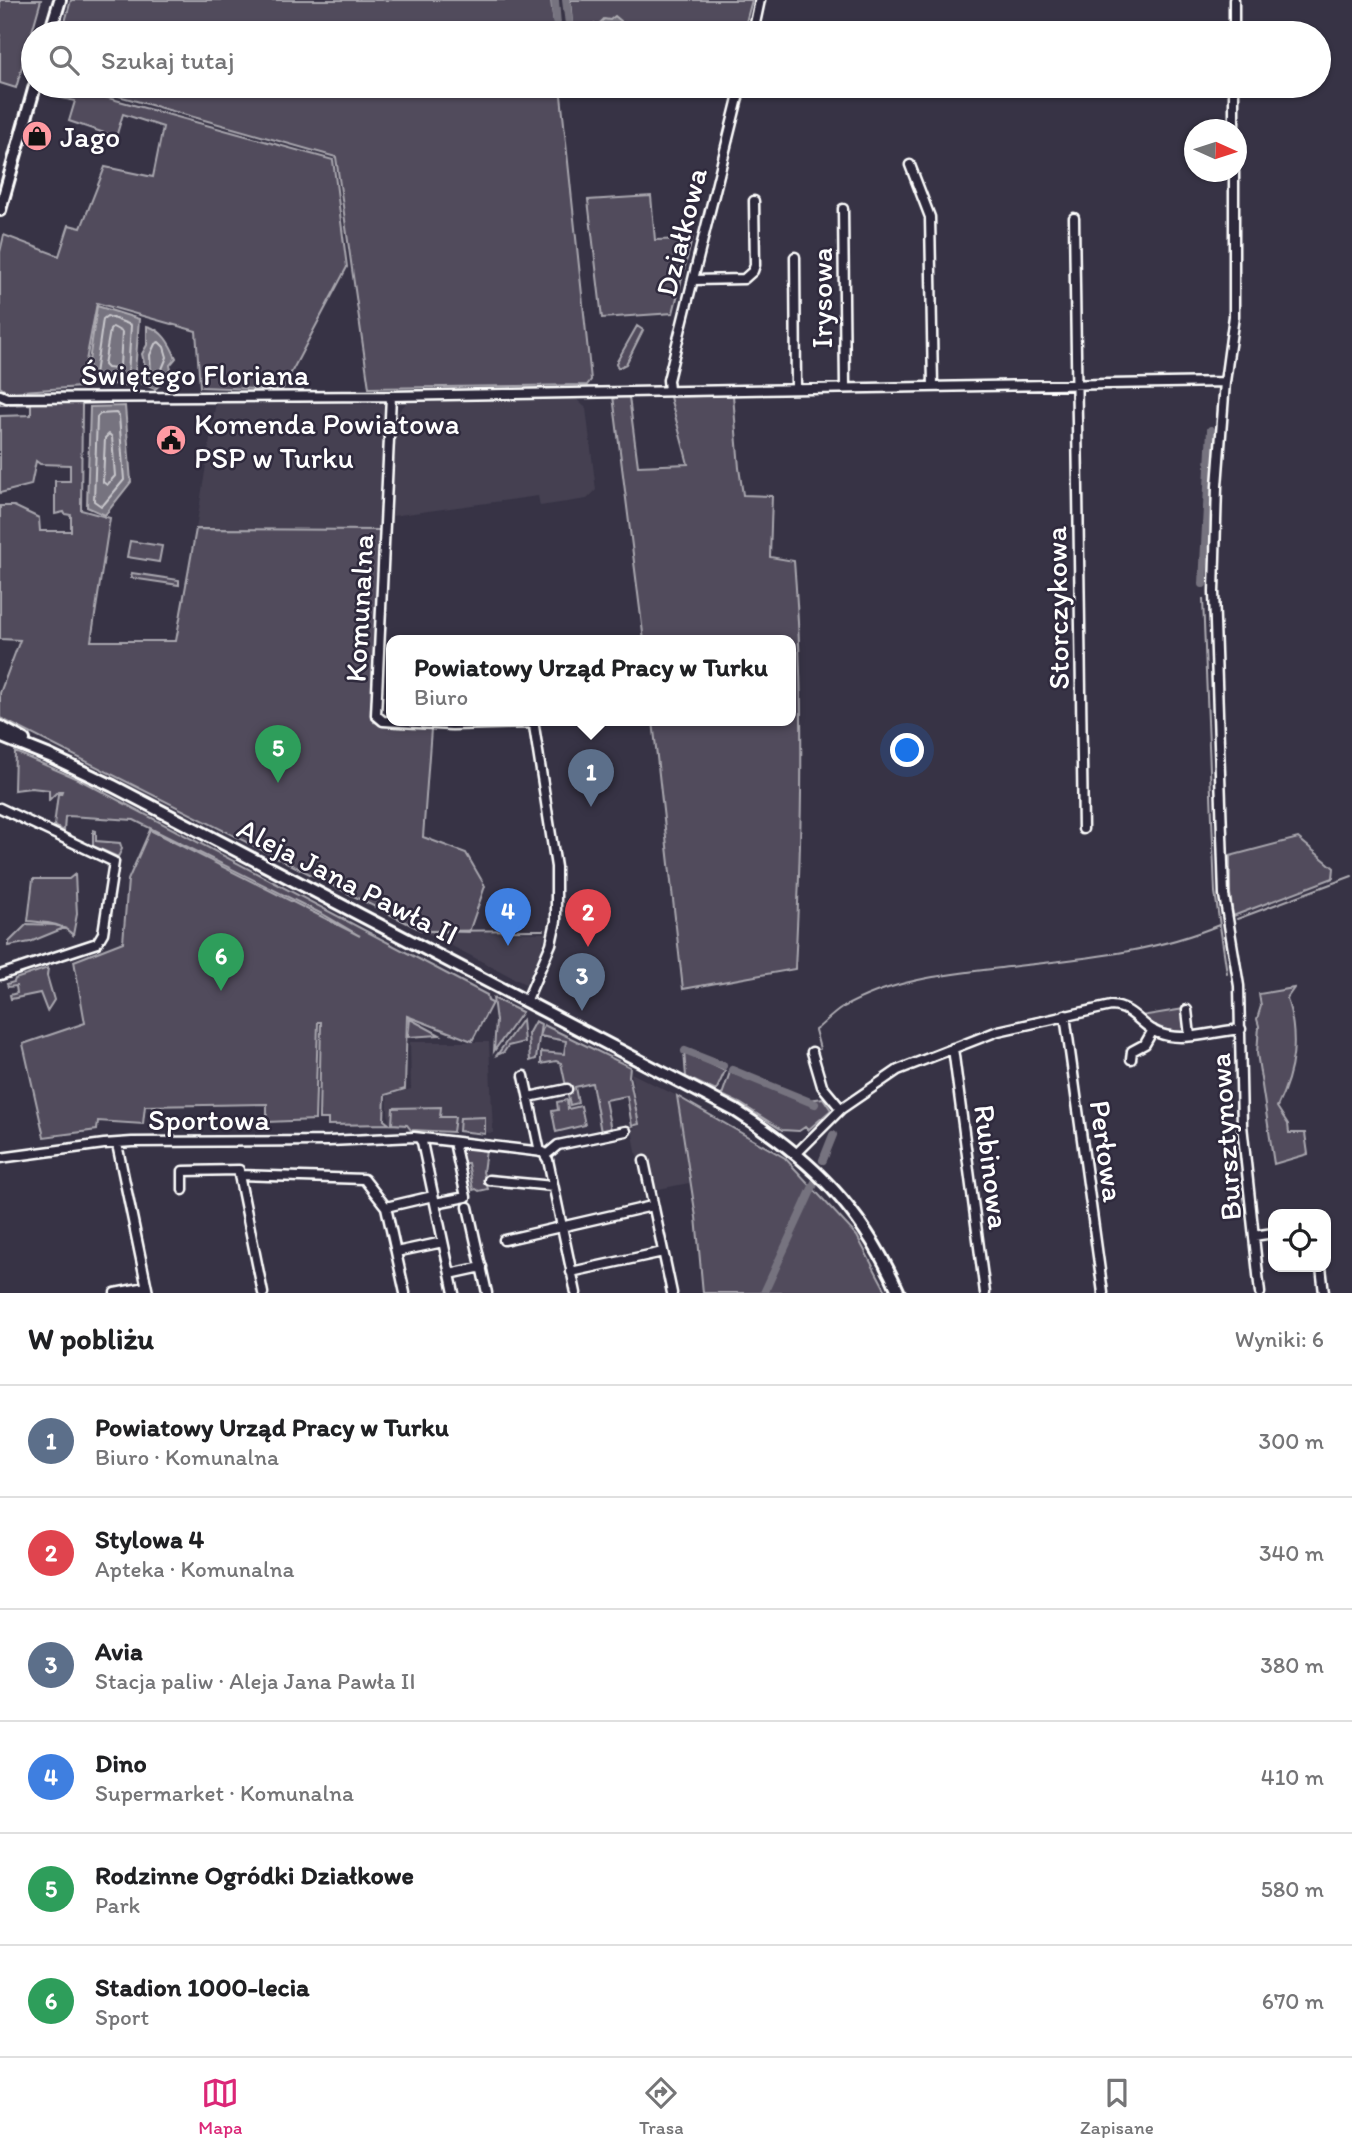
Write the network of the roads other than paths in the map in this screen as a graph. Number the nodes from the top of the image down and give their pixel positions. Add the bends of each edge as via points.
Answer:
1 (60, 0) edge
2 (760, 0) edge
3 (1234, 0) edge
4 (57, 21) edge
5 (756, 21) edge
6 (1234, 21) edge
7 (32, 98) edge
8 (738, 98) edge
9 (1234, 98) edge
10 (1234, 119) edge
11 (910, 165) dead end
12 (1234, 182) edge
13 (754, 201) dead end
14 (843, 209) dead end
15 (0, 210) edge
16 (1074, 218) dead end
17 (795, 257) dead end
18 (692, 280) junction
19 (1225, 382) junction
20 (1077, 386) junction
21 (845, 387) junction
22 (933, 387) junction
23 (796, 388) junction
24 (664, 390) junction
25 (0, 395) edge
26 (391, 396) junction
27 (386, 721) edge
28 (534, 726) edge
29 (0, 727) edge
30 (0, 736) edge
31 (50, 756) junction
32 (0, 808) edge
33 (1083, 829) dead end
34 (0, 975) edge
35 (526, 1002) junction
36 (1187, 1010) dead end
37 (1065, 1015) junction
38 (1241, 1029) junction
39 (1153, 1030) junction
40 (1189, 1036) junction
41 (953, 1048) junction
42 (811, 1052) dead end
43 (1131, 1059) dead end
44 (524, 1076) dead end
45 (567, 1089) dead end
46 (529, 1097) junction
47 (841, 1109) junction
48 (626, 1131) dead end
49 (419, 1138) junction
50 (454, 1142) junction
51 (117, 1144) junction
52 (543, 1153) junction
53 (797, 1153) junction
54 (0, 1158) edge
55 (643, 1161) dead end
56 (239, 1178) junction
57 (489, 1180) dead end
58 (554, 1185) junction
59 (183, 1190) dead end
60 (434, 1200) junction
61 (652, 1206) junction
62 (386, 1207) junction
63 (468, 1207) dead end
64 (561, 1225) junction
65 (1268, 1234) edge
66 (1254, 1236) junction
67 (503, 1240) dead end
68 (443, 1242) junction
69 (396, 1252) junction
70 (663, 1252) junction
71 (482, 1268) junction
72 (571, 1272) junction
73 (1322, 1272) edge
74 (450, 1274) junction
75 (147, 1290) edge
76 (115, 1293) edge
77 (263, 1293) edge
78 (405, 1293) edge
79 (454, 1293) edge
80 (487, 1293) edge
81 (576, 1293) edge
82 (672, 1293) edge
83 (899, 1293) edge
84 (985, 1293) edge
85 (1103, 1293) edge
86 (1260, 1293) edge
87 (1324, 1293) edge

1 - 4 main road
2 - 5 street
3 - 6 street
7 - 15 main road
8 - 18 street, Działkowa
9 - 10 street
11 - 22 street via 930,217
12 - 19 street via 1234,316
13 - 18 street via 755,265 749,276
14 - 21 street, Irysowa
16 - 20 street, Storczykowa
17 - 23 street
18 - 24 street, Działkowa
19 - 20 street
19 - 38 street via 1216,486 1215,643 1224,895
20 - 22 street
20 - 33 street, Storczykowa
21 - 22 street
21 - 23 street
23 - 24 street
24 - 26 street
25 - 26 street, Świętego Floriana
26 - 27 street, Komunalna via 376,715
28 - 35 street, Komunalna via 556,867 556,921
29 - 31 main road, Aleja Jana Pawła II
30 - 31 main road, Aleja Jana Pawła II
31 - 35 main road, Aleja Jana Pawła II
32 - 34 street via 114,862 103,933 97,943
35 - 53 main road, Aleja Jana Pawła II via 736,1111
36 - 40 street, Bursztynowa
37 - 39 street, Bursztynowa via 1121,1007
37 - 41 street, Bursztynowa via 998,1031
37 - 85 street, Perłowa
38 - 40 street, Bursztynowa
38 - 66 street, Bursztynowa via 1242,1125
39 - 40 street, Bursztynowa
39 - 43 street via 1145,1044 1132,1051
41 - 47 street, Bursztynowa via 891,1074
41 - 84 street, Rubinowa
42 - 47 street via 822,1086
44 - 46 street
45 - 46 street
46 - 52 street
47 - 53 street, Bursztynowa
48 - 52 street via 558,1145
49 - 50 street, Sportowa
49 - 51 street, Sportowa
49 - 60 street
50 - 52 street, Sportowa
50 - 60 street via 466,1197
51 - 54 street, Sportowa
51 - 75 street
52 - 58 street
53 - 83 main road, Aleja Jana Pawła II via 858,1218
55 - 61 street
56 - 59 street via 239,1170 183,1171
56 - 62 street via 364,1179
56 - 77 street
57 - 58 street
58 - 64 street
60 - 62 street
60 - 68 street
61 - 64 street
61 - 70 street
62 - 69 street
63 - 71 street
64 - 67 street
64 - 72 street
65 - 66 street
66 - 86 street, Bursztynowa
68 - 69 street
68 - 74 street
69 - 78 street
70 - 72 street
70 - 82 street
71 - 74 street
71 - 80 street
72 - 81 street
73 - 87 street
74 - 79 street
75 - 76 street

